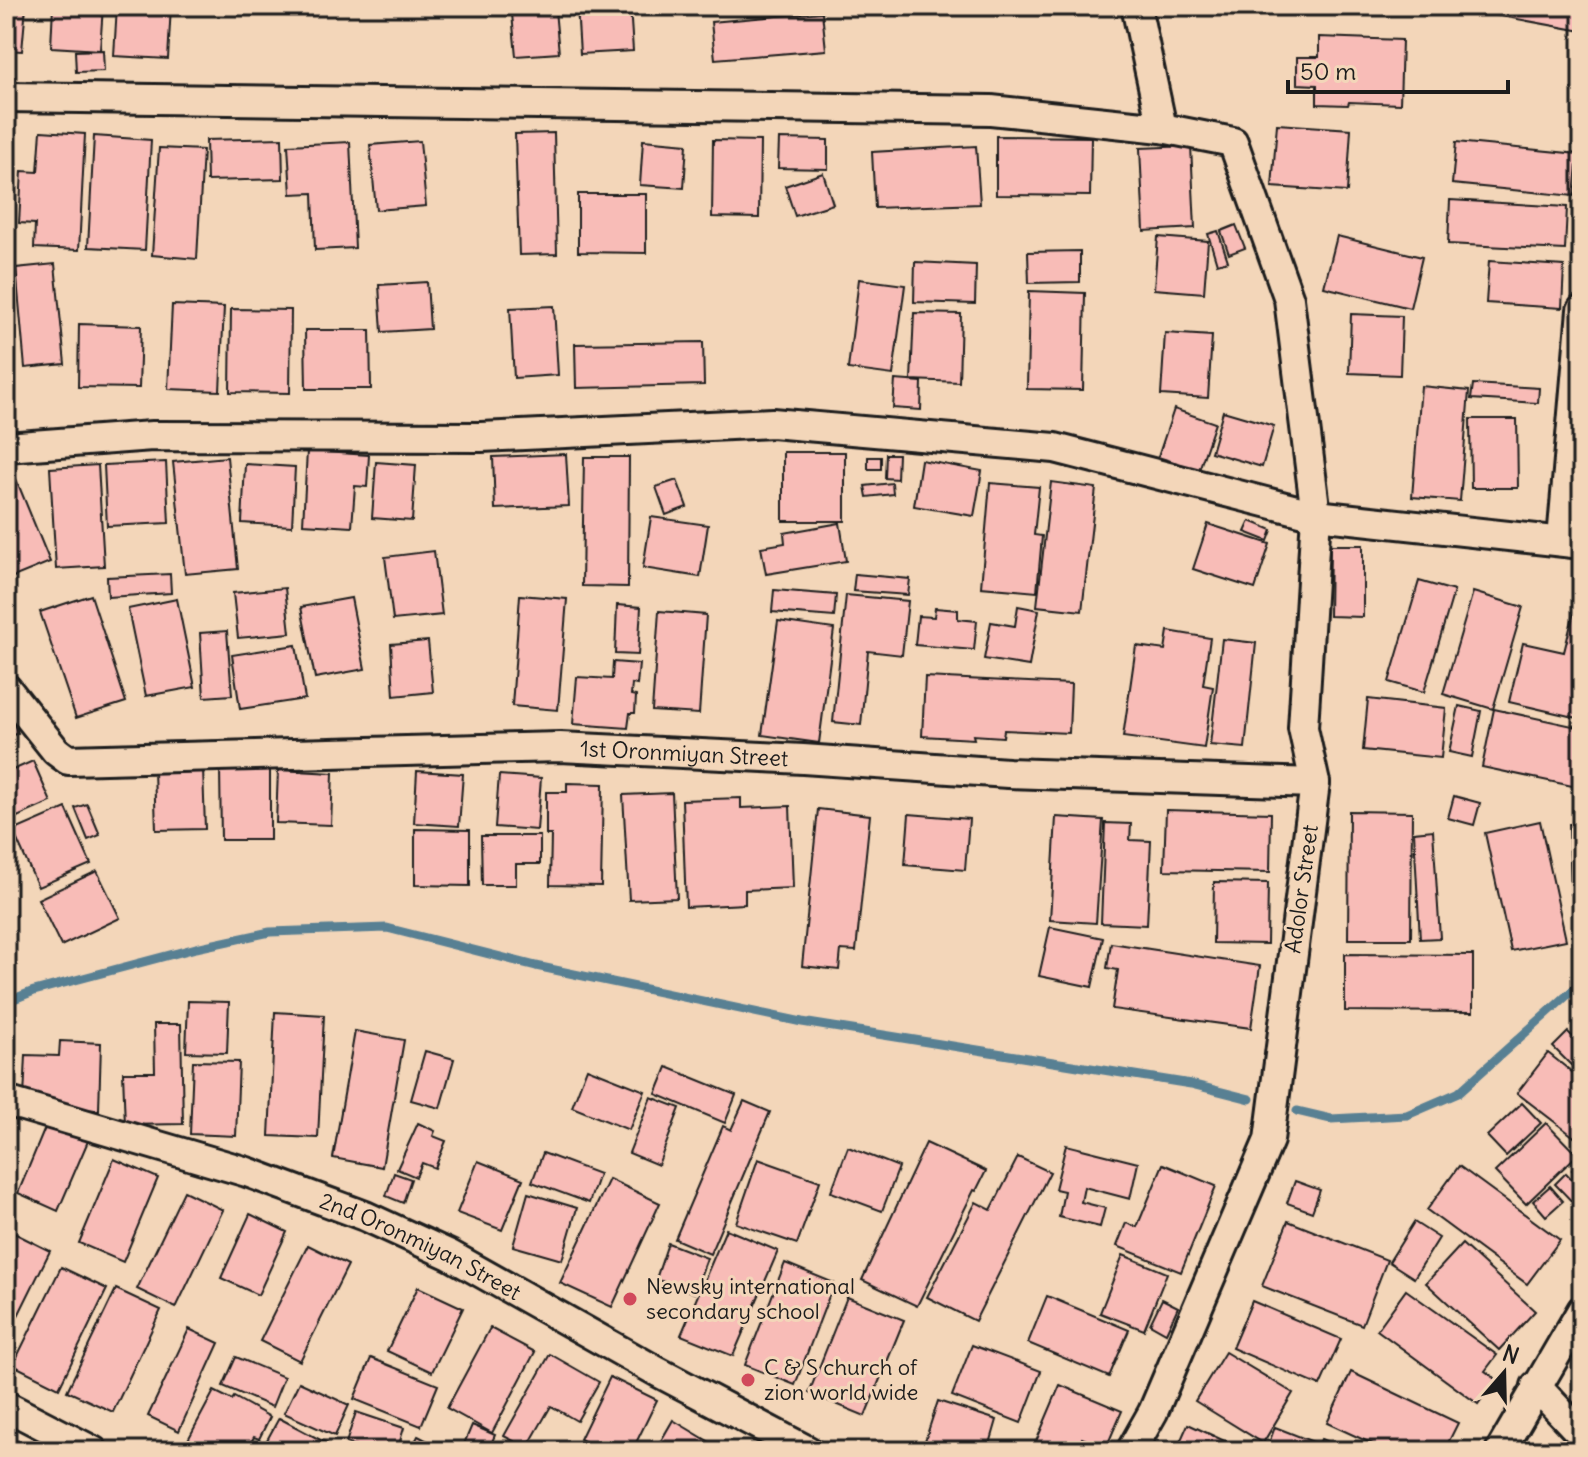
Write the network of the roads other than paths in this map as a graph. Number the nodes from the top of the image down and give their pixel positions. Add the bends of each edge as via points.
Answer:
1 (1136, 6) edge
2 (6, 97) edge
3 (1162, 128) junction
4 (1582, 310) edge
5 (6, 447) edge
6 (1316, 515) junction
7 (1572, 542) edge
8 (6, 688) edge
9 (1315, 783) junction
10 (6, 1101) edge
11 (1582, 1310) edge
12 (1536, 1386) junction
13 (6, 1406) edge
14 (1582, 1435) edge
15 (93, 1451) edge
16 (808, 1451) edge
17 (1131, 1451) edge
18 (1500, 1451) edge

1 - 3 street
2 - 3 street via 991,110
3 - 6 street, Adolor Street via 1233,142 1289,299
4 - 7 street
5 - 6 street via 152,436 481,437 772,423 1055,448
6 - 7 street
6 - 9 street, Adolor Street via 1303,728
8 - 9 street, 1st Oronmiyan Street via 68,760 560,747 1008,773
9 - 17 street, Adolor Street via 1269,1140 1153,1412
10 - 16 street, 2nd Oronmiyan Street via 247,1172 365,1216 450,1255
11 - 12 street
12 - 14 street
12 - 18 street
13 - 15 street

